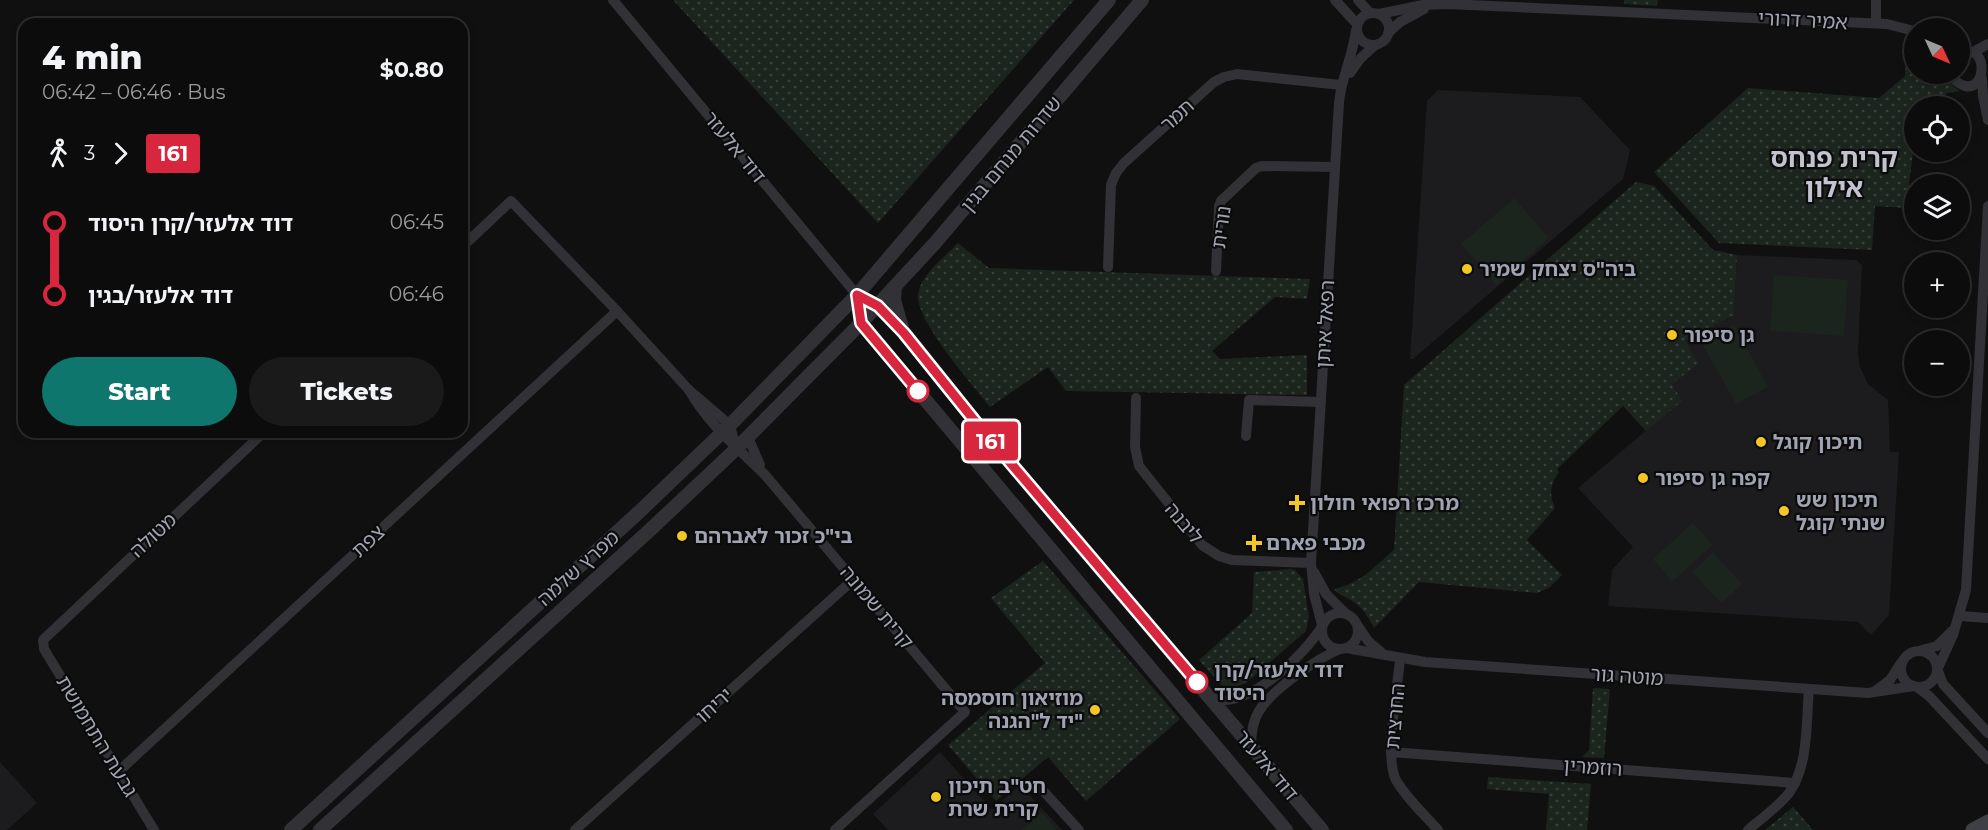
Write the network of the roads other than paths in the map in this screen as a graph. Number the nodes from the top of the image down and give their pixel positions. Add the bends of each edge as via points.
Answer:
1 (614, 0) edge
2 (1109, 0) edge
3 (1142, 0) edge
4 (1335, 0) edge
5 (1358, 0) edge
6 (1876, 0) edge
7 (1445, 3) edge
8 (1375, 14) junction
9 (1876, 23) junction
10 (1357, 27) junction
11 (1904, 28) edge
12 (1388, 33) junction
13 (1988, 44) edge
14 (1375, 45) junction
15 (1970, 52) edge
16 (1970, 54) edge
17 (1985, 72) edge
18 (1341, 85) junction
19 (1963, 85) joint
20 (1987, 116) edge
21 (1335, 167) junction
22 (1988, 206) edge
23 (468, 241) edge
24 (1108, 267) dead end
25 (1216, 271) dead end
26 (894, 288) junction
27 (857, 295) junction
28 (878, 306) junction
29 (617, 311) junction
30 (861, 323) junction
31 (904, 333) junction
32 (1136, 398) dead end
33 (1321, 402) junction
34 (725, 429) junction
35 (1246, 436) dead end
36 (748, 437) junction
37 (258, 438) edge
38 (736, 449) junction
39 (766, 476) junction
40 (1311, 563) junction
41 (854, 579) junction
42 (1345, 613) junction
43 (1988, 618) edge
44 (1959, 619) junction
45 (1357, 625) junction
46 (1322, 627) junction
47 (43, 640) joint
48 (1343, 649) junction
49 (1922, 650) junction
50 (1386, 655) junction
51 (1400, 659) junction
52 (1903, 661) junction
53 (1938, 670) junction
54 (1916, 687) junction
55 (1809, 689) junction
56 (1868, 693) junction
57 (1210, 697) junction
58 (1988, 733) edge
59 (1251, 747) junction
60 (1391, 752) junction
61 (1988, 759) edge
62 (118, 771) junction
63 (1795, 783) junction
64 (1037, 784) dead end
65 (1988, 822) edge
66 (154, 830) edge
67 (291, 830) edge
68 (320, 830) edge
69 (575, 830) edge
70 (835, 830) edge
71 (1079, 830) edge
72 (1286, 830) edge
73 (1322, 830) edge
74 (1438, 830) edge
75 (1748, 830) edge
76 (1973, 830) edge

1 - 27 street, דוד אלעזר
2 - 27 street, שדרות מנחם בגין
3 - 26 street, שדרות מנחם בגין
4 - 10 street
5 - 8 street
6 - 9 street
7 - 8 street, אמיר דרורי
7 - 9 street, אמיר דרורי
7 - 12 street, אמיר דרורי via 1409,16
8 - 10 street via 1361,18
8 - 12 street via 1388,24
9 - 11 street, אמיר דרורי
10 - 14 street via 1363,42
10 - 18 street, רפאל איתן via 1354,50
12 - 14 street
13 - 15 street
14 - 18 street
16 - 17 street via 1982,58
17 - 19 street via 1974,85
17 - 20 street via 1982,93
18 - 21 street, רפאל איתן
18 - 24 street, תמר via 1237,74 1210,85 1116,173 1111,188
19 - 20 street via 1977,97
21 - 25 street, נורית via 1256,168 1219,206
21 - 33 street, רפאל איתן
22 - 44 street via 1966,590
23 - 29 street via 511,201
26 - 28 street, שדרות מנחם בגין
26 - 31 street
27 - 28 street, דוד אלעזר
27 - 30 street
27 - 34 street, מפרץ שלמה
28 - 30 street, מפרץ שלמה
28 - 31 street, דוד אלעזר
29 - 34 street
29 - 62 street, צפת
30 - 36 street, מפרץ שלמה
30 - 72 street, דוד אלעזר
31 - 57 street, דוד אלעזר
32 - 40 street, ליבנה via 1135,447 1139,466 1203,546 1232,560
33 - 35 street via 1249,400
33 - 40 street, רפאל איתן
34 - 38 street
34 - 67 street, מפרץ שלמה
36 - 38 street, מפרץ שלמה
36 - 39 street, קרית שמונה
37 - 47 street, מטולה
38 - 39 street, קרית שמונה
38 - 68 street, מפרץ שלמה
39 - 41 street, קרית שמונה
40 - 42 street, רפאל איתן via 1326,594
40 - 46 street, רפאל איתן
41 - 69 street, יריחו
41 - 70 street, קרית שמונה via 965,712
42 - 45 street
42 - 46 street via 1331,614
43 - 44 street
44 - 49 street via 1944,641
44 - 53 street
45 - 48 street via 1356,639
45 - 50 street, מוטה גור via 1371,644
46 - 48 street via 1325,642
46 - 57 street via 1303,651 1260,688 1231,700
47 - 62 street, גבעת התחמושת via 44,649
48 - 50 street, מוטה גור
48 - 59 street via 1304,669 1263,706 1253,726
49 - 52 street via 1911,652
49 - 53 street via 1932,655
50 - 51 street, מוטה גור
51 - 55 street, מוטה גור
51 - 60 street, החרצית
52 - 54 street via 1902,675
52 - 56 street via 1887,683
53 - 54 street via 1930,683
53 - 58 street via 1943,684
54 - 56 street, מוטה גור
54 - 61 street
55 - 56 street, מוטה גור
55 - 63 street via 1803,758
57 - 59 street, דוד אלעזר
59 - 73 street, דוד אלעזר
60 - 63 street, רוזמרין
60 - 74 street, החרצית via 1392,770 1398,782
62 - 66 street, גבעת התחמושת
63 - 75 street via 1782,801
64 - 71 street
65 - 76 main road

